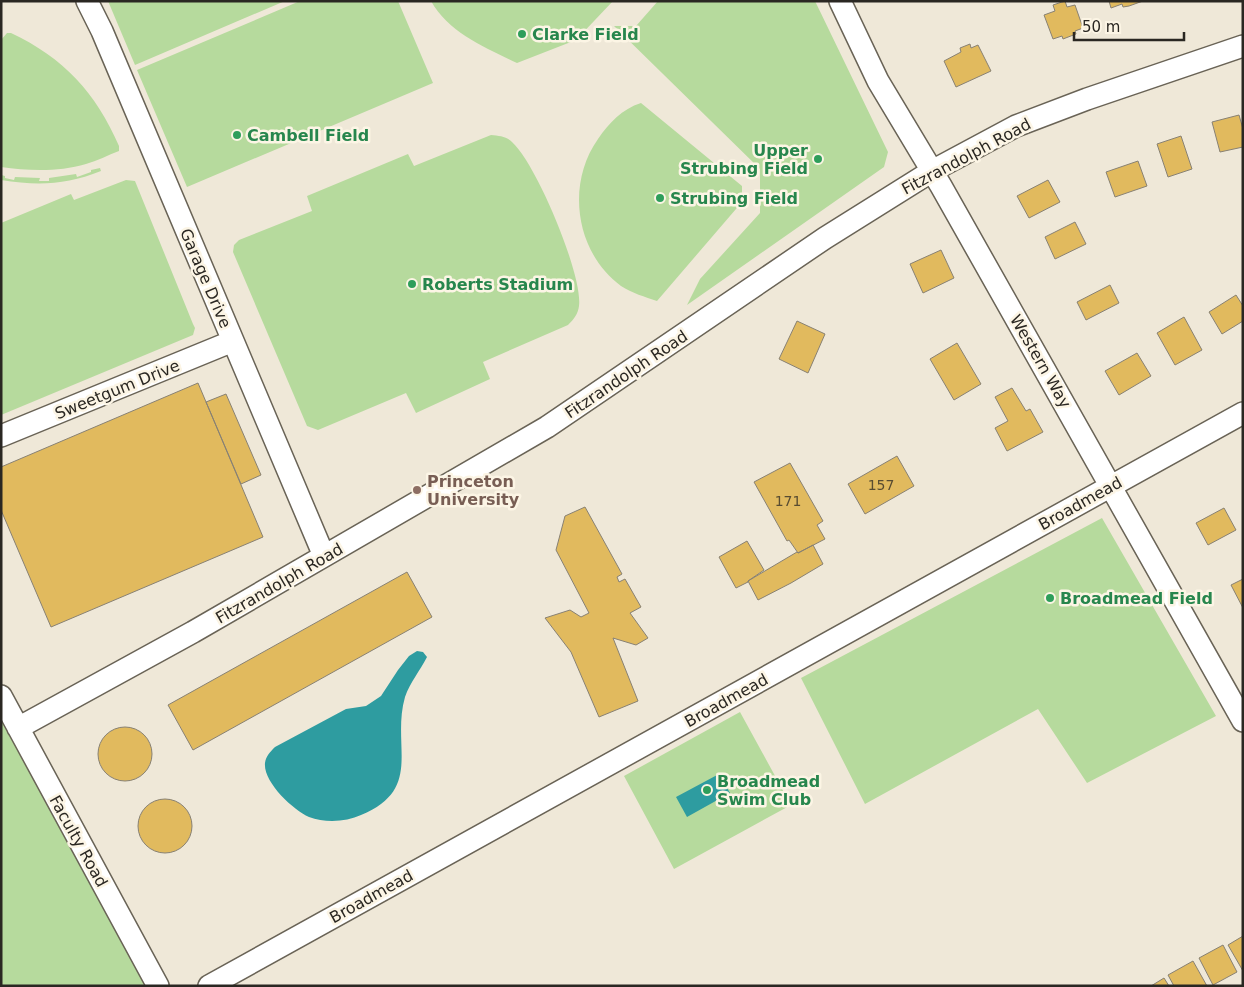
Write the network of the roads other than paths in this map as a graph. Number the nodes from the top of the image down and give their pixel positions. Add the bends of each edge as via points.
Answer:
1 (87, 1) edge
2 (840, 1) edge
3 (1243, 46) edge
4 (932, 171) junction
5 (232, 341) junction
6 (1243, 413) edge
7 (1, 436) edge
8 (1111, 486) junction
9 (324, 556) junction
10 (1, 696) edge
11 (1243, 721) edge
12 (18, 728) junction
13 (158, 986) edge
14 (209, 986) edge

1 - 5 street, Garage Drive
2 - 4 street, Western Way via 878,81
3 - 4 street, Fitzrandolph Road via 1016,126
4 - 8 street, Western Way
4 - 9 street, Fitzrandolph Road via 824,238 547,427
5 - 7 street, Sweetgum Drive
5 - 9 street, Garage Drive
6 - 8 street, Broadmead
8 - 11 street, Western Way
8 - 14 street, Broadmead
9 - 12 street, Fitzrandolph Road
10 - 12 street, Faculty Road
12 - 13 street, Faculty Road

